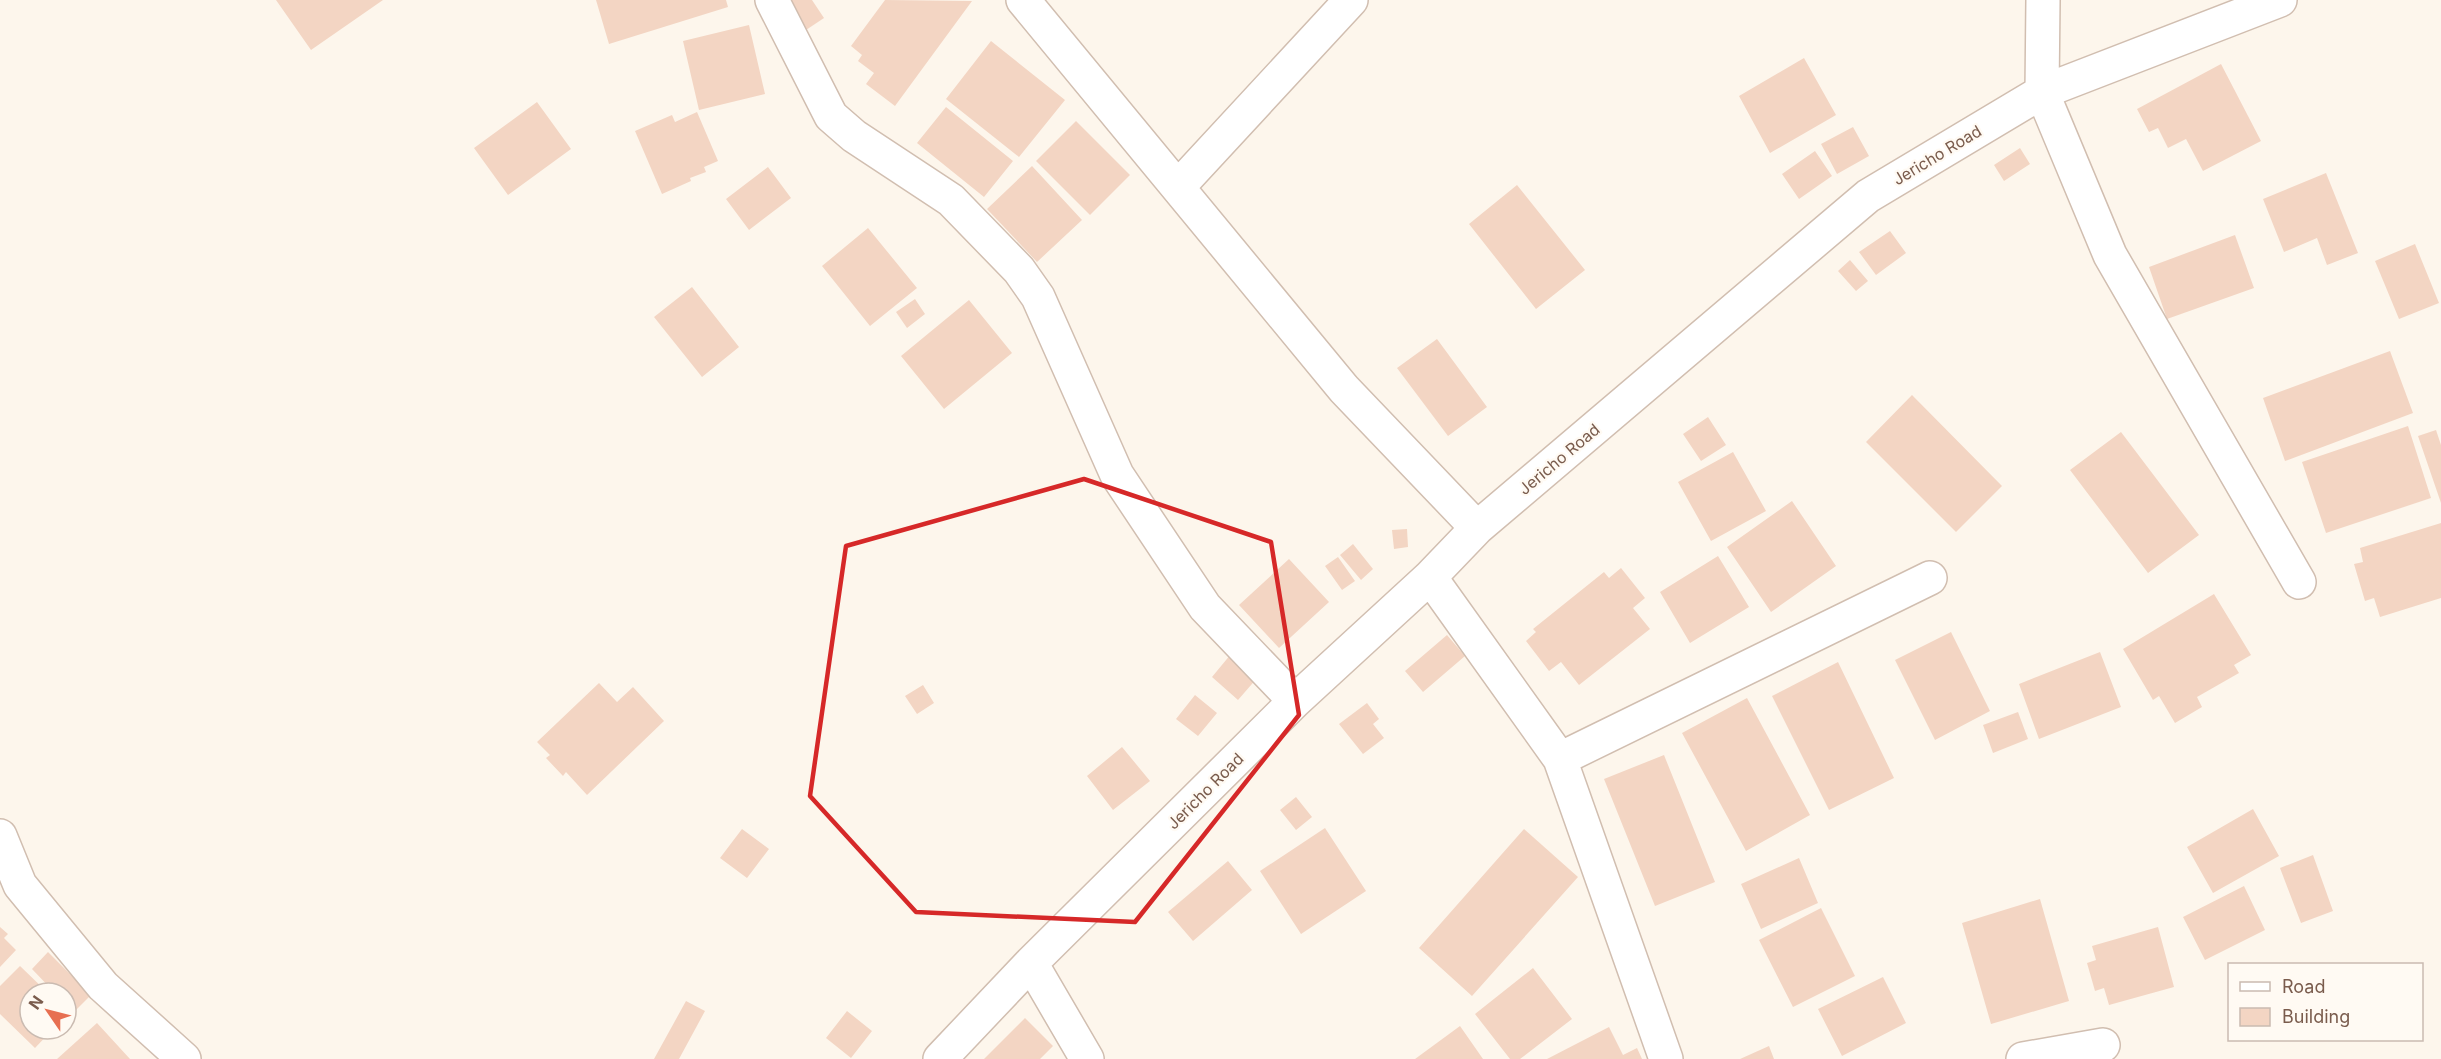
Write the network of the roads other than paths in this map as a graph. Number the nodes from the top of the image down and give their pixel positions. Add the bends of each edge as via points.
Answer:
1 (772, 0) edge
2 (1023, 0) edge
3 (1351, 0) edge
4 (2043, 0) edge
5 (2280, 0) edge
6 (2042, 92) junction
7 (1178, 187) junction
8 (1477, 528) junction
9 (1430, 577) junction
10 (1930, 578) dead end
11 (2299, 582) dead end
12 (1295, 701) junction
13 (1560, 759) junction
14 (0, 837) edge
15 (1031, 963) junction
16 (2103, 1045) dead end
17 (184, 1059) edge
18 (940, 1059) edge
19 (1087, 1059) edge
20 (1666, 1059) edge
21 (2024, 1059) edge

1 - 12 street via 831,116 951,200 1019,270 1038,297 1117,475 1205,607
2 - 7 street
3 - 7 street
4 - 6 street
5 - 6 street, Jericho Road
6 - 8 street, Jericho Road via 1868,196
6 - 11 street via 2110,255
7 - 8 street via 1344,388
8 - 9 street, Jericho Road
9 - 12 street, Jericho Road
9 - 13 street
10 - 13 street
12 - 15 street, Jericho Road
13 - 20 street
14 - 17 street via 20,885 103,986
15 - 18 street, Jericho Road
15 - 19 street
16 - 21 street

